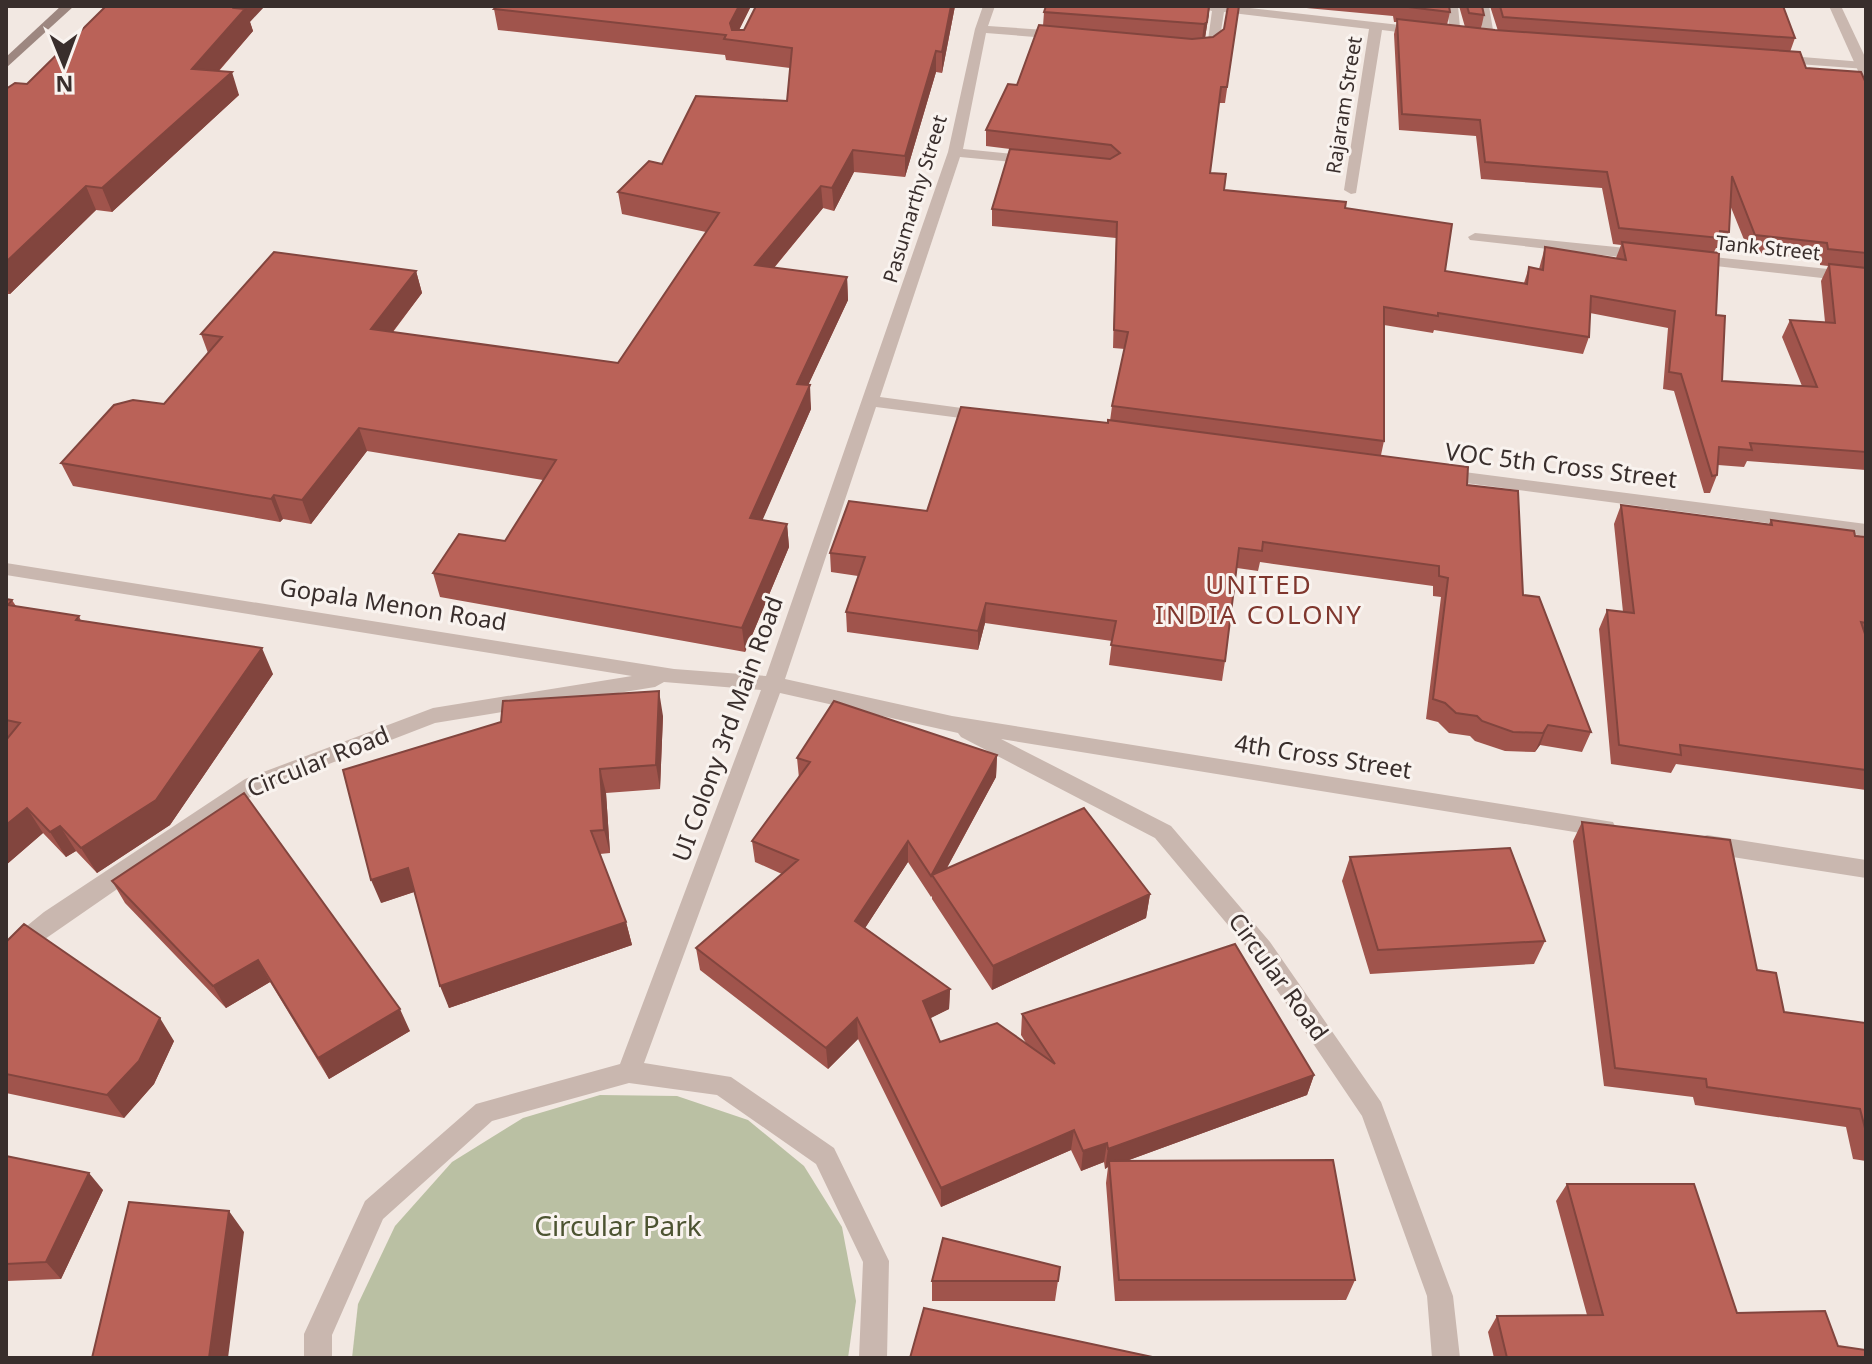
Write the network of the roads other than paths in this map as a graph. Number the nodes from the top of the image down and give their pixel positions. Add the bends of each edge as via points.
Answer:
1 (68, 6) edge
2 (989, 6) edge
3 (1199, 6) edge
4 (1452, 6) edge
5 (1483, 6) edge
6 (1835, 6) edge
7 (1218, 9) junction
8 (1376, 26) junction
9 (981, 29) junction
10 (1071, 36) edge
11 (1461, 36) junction
12 (1506, 40) edge
13 (1175, 47) edge
14 (1755, 58) edge
15 (1864, 63) edge
16 (6, 64) edge
17 (955, 152) junction
18 (1047, 161) edge
19 (1351, 190) dead end
20 (1475, 237) dead end
21 (1866, 278) edge
22 (869, 401) junction
23 (996, 417) edge
24 (1423, 473) edge
25 (1866, 530) edge
26 (6, 569) edge
27 (674, 676) junction
28 (773, 684) junction
29 (952, 724) junction
30 (1630, 832) edge
31 (1693, 842) edge
32 (1866, 869) edge
33 (6, 956) edge
34 (629, 1072) junction
35 (318, 1358) edge
36 (873, 1358) edge
37 (1446, 1358) edge

1 - 16 main road
2 - 9 street, Pasumarthy Street
3 - 7 street
4 - 11 street
5 - 11 street
6 - 15 street
7 - 8 street
7 - 13 street via 1214,41 1206,47
8 - 11 street
8 - 19 street, Rajaram Street
9 - 10 street
9 - 17 street, Pasumarthy Street
11 - 12 street
14 - 15 street
17 - 18 street
17 - 22 street, Pasumarthy Street
20 - 21 street, Tank Street
22 - 23 street
22 - 28 street, UI Colony 3rd Main Road
24 - 25 street, VOC 5th Cross Street
26 - 27 street, Gopala Menon Road
27 - 28 street, Gopala Menon Road
27 - 33 street, Circular Road via 433,716 252,785 52,919
28 - 29 street, 4th Cross Street
28 - 34 street, UI Colony 3rd Main Road
29 - 30 street, 4th Cross Street
29 - 37 street, Circular Road via 1163,832 1262,949 1372,1110 1440,1296
31 - 32 street
34 - 35 street via 485,1112 374,1210 318,1334
34 - 36 street via 722,1085 825,1156 876,1261

